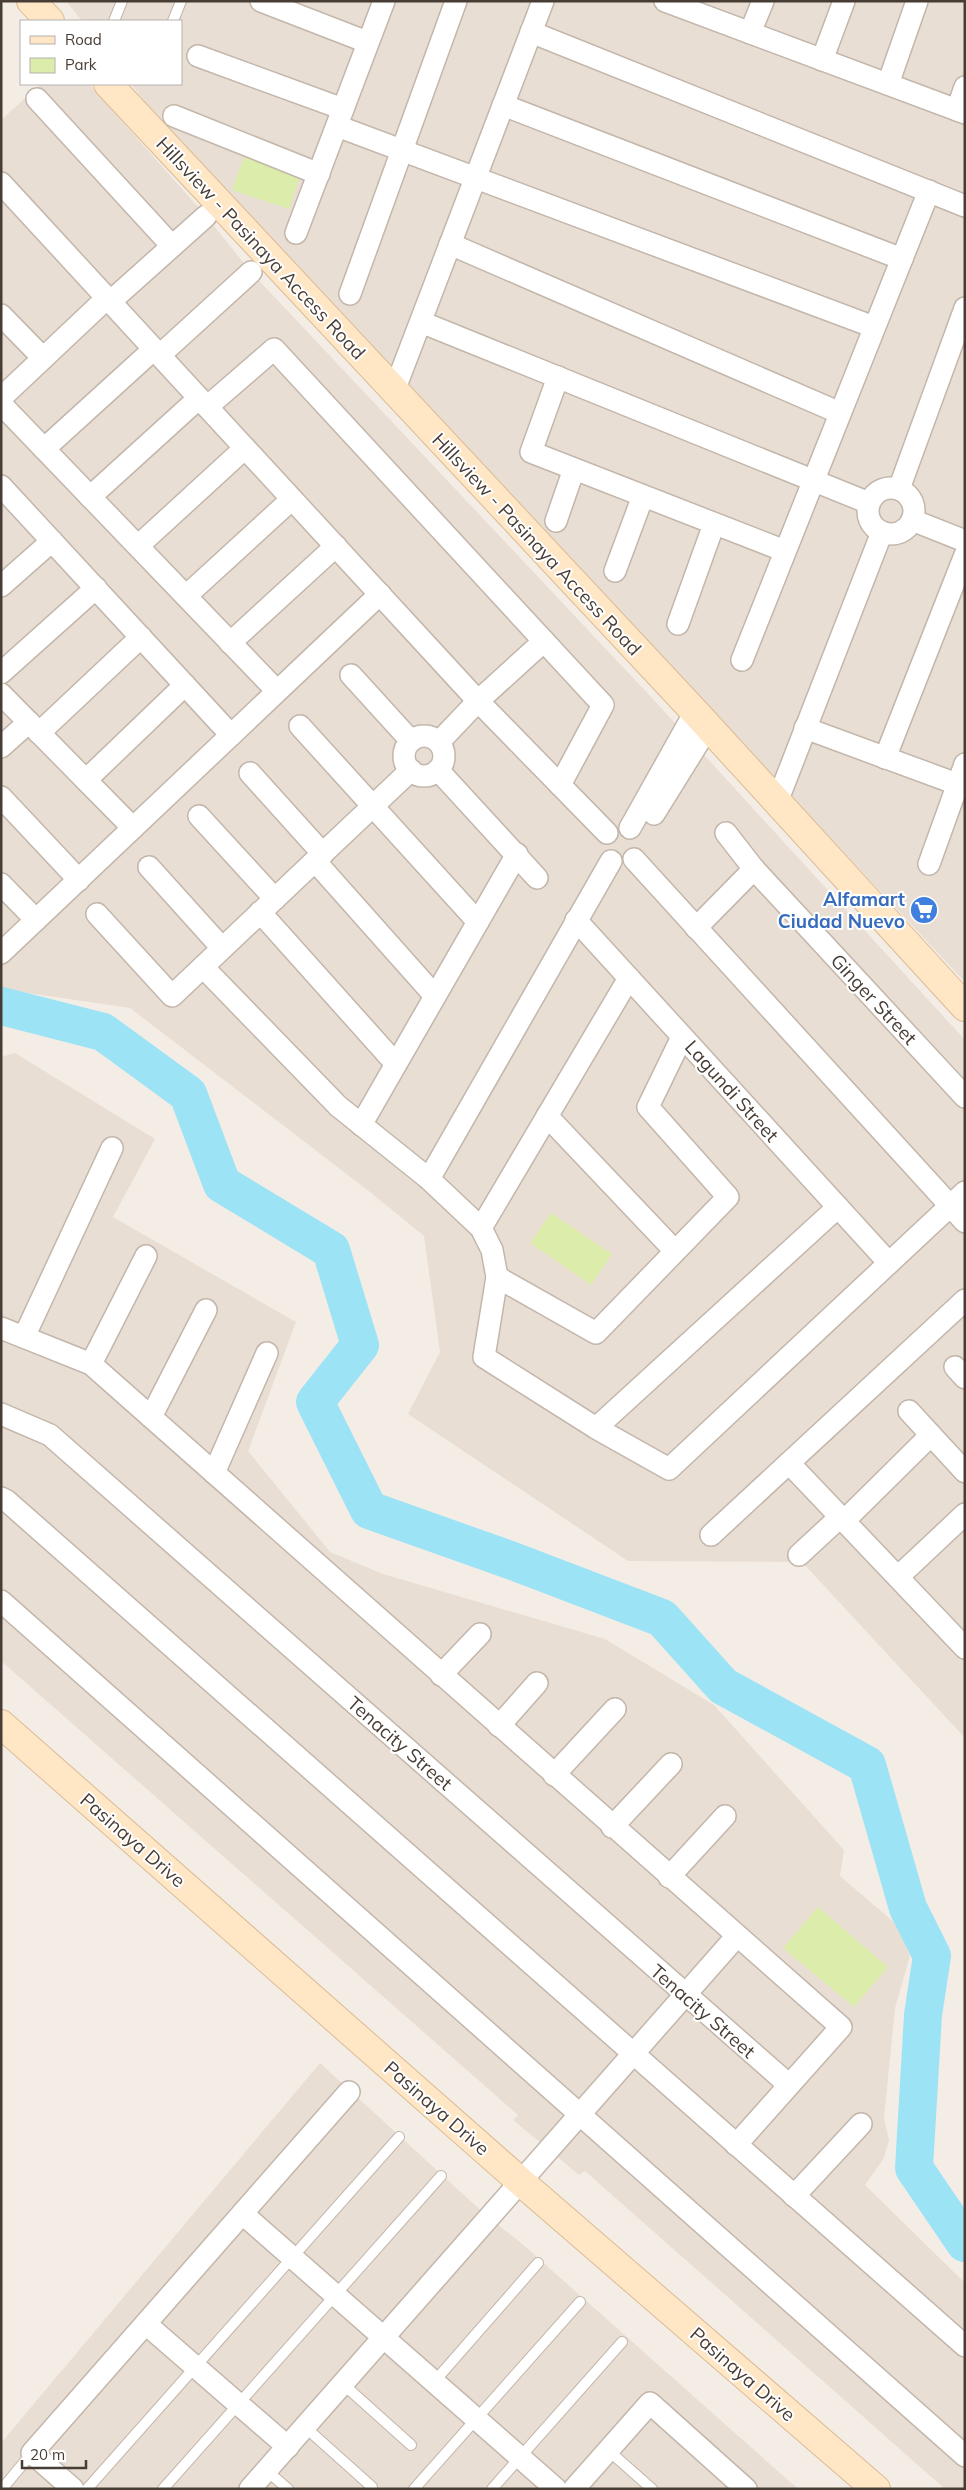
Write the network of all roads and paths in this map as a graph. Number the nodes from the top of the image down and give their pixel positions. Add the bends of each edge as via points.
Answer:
1 (31, 1) edge
2 (122, 1) edge
3 (181, 1) edge
4 (261, 1) edge
5 (384, 1) edge
6 (456, 1) edge
7 (543, 1) edge
8 (763, 1) edge
9 (844, 1) edge
10 (916, 1) edge
11 (677, 3) edge
12 (49, 20) edge
13 (114, 20) edge
14 (173, 20) edge
15 (531, 32) junction
16 (750, 33) junction
17 (368, 42) junction
18 (198, 56) dead end
19 (822, 60) junction
20 (888, 84) junction
21 (109, 85) edge
22 (965, 87) edge
23 (37, 99) dead end
24 (503, 105) junction
25 (961, 112) edge
26 (174, 116) dead end
27 (340, 118) junction
28 (403, 151) junction
29 (319, 174) junction
30 (475, 178) junction
31 (1, 183) edge
32 (929, 191) junction
33 (965, 206) edge
34 (206, 216) dead end
35 (296, 233) dead end
36 (450, 244) junction
37 (172, 246) junction
38 (902, 259) junction
39 (251, 272) dead end
40 (350, 294) dead end
41 (109, 300) junction
42 (965, 308) edge
43 (1, 315) edge
44 (420, 322) junction
45 (874, 327) junction
46 (157, 352) junction
47 (43, 358) junction
48 (558, 377) junction
49 (394, 391) junction
50 (1, 398) edge
51 (203, 402) junction
52 (1, 404) edge
53 (840, 412) junction
54 (245, 448) junction
55 (44, 449) junction
56 (574, 469) junction
57 (813, 480) junction
58 (899, 489) junction
59 (2, 490) edge
60 (643, 496) junction
61 (90, 497) junction
62 (292, 499) junction
63 (869, 503) junction
64 (912, 520) junction
65 (556, 521) dead end
66 (714, 524) junction
67 (882, 532) junction
68 (52, 541) junction
69 (965, 541) edge
70 (138, 546) junction
71 (336, 546) junction
72 (785, 551) junction
73 (965, 555) edge
74 (615, 571) dead end
75 (1, 586) edge
76 (96, 588) junction
77 (380, 594) junction
78 (186, 596) junction
79 (678, 624) dead end
80 (141, 637) junction
81 (544, 641) junction
82 (230, 643) junction
83 (742, 660) dead end
84 (1, 673) edge
85 (351, 675) dead end
86 (185, 685) junction
87 (277, 692) junction
88 (1, 694) edge
89 (478, 700) junction
90 (702, 720) junction
91 (300, 726) dead end
92 (34, 727) junction
93 (805, 728) junction
94 (231, 735) junction
95 (411, 741) junction
96 (439, 742) junction
97 (1, 747) edge
98 (885, 758) junction
99 (965, 764) edge
100 (411, 770) junction
101 (438, 770) junction
102 (250, 773) dead end
103 (86, 780) junction
104 (560, 785) junction
105 (961, 786) edge
106 (1, 797) edge
107 (777, 802) junction
108 (373, 806) junction
109 (198, 816) dead end
110 (133, 828) junction
111 (607, 833) junction
112 (635, 833) junction
113 (726, 833) dead end
114 (518, 854) junction
115 (319, 857) junction
116 (634, 859) junction
117 (611, 861) junction
118 (929, 864) dead end
119 (149, 868) dead end
120 (754, 869) junction
121 (537, 878) dead end
122 (79, 880) junction
123 (1, 884) edge
124 (268, 906) junction
125 (97, 914) dead end
126 (36, 920) junction
127 (576, 920) junction
128 (478, 922) junction
129 (696, 928) junction
130 (222, 948) junction
131 (1, 953) edge
132 (203, 967) junction
133 (629, 978) junction
134 (435, 996) junction
135 (965, 1007) edge
136 (682, 1037) junction
137 (396, 1064) junction
138 (965, 1097) edge
139 (547, 1116) junction
140 (361, 1125) junction
141 (112, 1148) dead end
142 (429, 1179) junction
143 (957, 1199) edge
144 (838, 1207) junction
145 (965, 1222) edge
146 (481, 1228) junction
147 (675, 1251) junction
148 (146, 1256) dead end
149 (889, 1263) junction
150 (497, 1277) junction
151 (965, 1300) edge
152 (206, 1310) dead end
153 (1, 1328) edge
154 (24, 1337) junction
155 (267, 1353) dead end
156 (91, 1364) junction
157 (909, 1411) dead end
158 (1, 1414) edge
159 (151, 1417) junction
160 (596, 1428) junction
161 (931, 1435) junction
162 (789, 1463) junction
163 (965, 1472) edge
164 (214, 1474) junction
165 (1, 1498) edge
166 (965, 1514) edge
167 (842, 1520) junction
168 (711, 1535) dead end
169 (799, 1555) dead end
170 (898, 1578) junction
171 (1, 1601) edge
172 (960, 1633) edge
173 (480, 1634) dead end
174 (441, 1675) junction
175 (537, 1682) dead end
176 (615, 1708) dead end
177 (1, 1724) edge
178 (499, 1726) junction
179 (671, 1764) dead end
180 (554, 1775) junction
181 (726, 1816) dead end
182 (612, 1827) junction
183 (669, 1877) junction
184 (736, 1937) junction
185 (685, 1995) junction
186 (633, 2054) junction
187 (789, 2085) junction
188 (349, 2092) dead end
189 (580, 2114) junction
190 (861, 2124) dead end
191 (399, 2137) dead end
192 (736, 2145) junction
193 (441, 2176) dead end
194 (520, 2182) junction
195 (794, 2196) junction
196 (243, 2214) junction
197 (292, 2257) junction
198 (538, 2263) dead end
199 (336, 2295) junction
200 (580, 2302) dead end
201 (146, 2324) junction
202 (384, 2338) junction
203 (622, 2342) dead end
204 (965, 2346) edge
205 (196, 2366) junction
206 (434, 2382) junction
207 (343, 2384) junction
208 (238, 2403) junction
209 (476, 2419) junction
210 (305, 2427) junction
211 (411, 2445) dead end
212 (288, 2447) junction
213 (608, 2450) junction
214 (32, 2453) junction
215 (965, 2456) edge
216 (520, 2457) junction
217 (266, 2470) junction
218 (372, 2487) dead end
219 (2, 2489) edge
220 (73, 2489) edge
221 (87, 2489) edge
222 (163, 2489) edge
223 (250, 2489) edge
224 (288, 2489) edge
225 (414, 2489) edge
226 (492, 2489) edge
227 (556, 2489) edge
228 (574, 2489) edge
229 (652, 2489) edge
230 (746, 2489) edge
231 (876, 2489) edge

1 - 12 street
2 - 13 lane
3 - 14 lane
4 - 17 street
5 - 17 street
6 - 28 street
7 - 15 street
8 - 16 street
9 - 19 street
10 - 20 street
11 - 16 street
15 - 24 street
15 - 32 street
16 - 19 street
17 - 27 street
18 - 27 street
19 - 20 street
20 - 25 street
21 - 49 street, Hillsview - Pasinaya Access Road
22 - 25 street
23 - 37 street
24 - 30 street
24 - 38 street
26 - 29 street
27 - 28 street
27 - 29 street
28 - 30 street
28 - 40 street
29 - 35 street
30 - 36 street
30 - 45 street
31 - 41 street
32 - 33 street
32 - 38 street
34 - 37 street
36 - 44 street
36 - 53 street
37 - 41 street
38 - 45 street
39 - 46 street
41 - 46 street
41 - 47 street
42 - 58 street
43 - 47 street
44 - 48 street
44 - 49 street
45 - 53 street
46 - 51 street
46 - 55 street
47 - 50 street
48 - 56 street via 531,452
48 - 57 street
49 - 90 street, Hillsview - Pasinaya Access Road
51 - 54 street
51 - 61 street
51 - 81 street via 274,349
52 - 55 street
53 - 57 street
54 - 62 street
54 - 70 street
55 - 61 street
56 - 60 street
56 - 65 street
57 - 63 street
57 - 72 street
58 - 63 street via 881,490
58 - 64 street via 912,502
59 - 68 street
60 - 66 street
60 - 74 street
61 - 70 street
62 - 71 street
62 - 78 street
63 - 67 street via 871,523
64 - 67 street via 902,530 888,534
64 - 69 street
66 - 72 street
66 - 79 street
67 - 93 street
68 - 75 street
68 - 76 street
70 - 78 street
71 - 77 street
71 - 82 street
72 - 83 street
73 - 98 street
76 - 80 street
76 - 84 street
77 - 87 street
77 - 89 street
78 - 82 street
80 - 86 street
80 - 92 street
81 - 89 street
81 - 104 street via 603,705
82 - 87 street
85 - 95 street
86 - 94 street
86 - 103 street
87 - 94 street
88 - 92 street
89 - 96 street
89 - 104 street
90 - 107 street, Hillsview - Pasinaya Access Road
90 - 112 street
91 - 108 street
92 - 97 street
92 - 103 street
93 - 98 street
93 - 107 street
94 - 110 street
95 - 96 street via 425,736
95 - 100 street via 404,757
96 - 101 street via 444,756
98 - 105 street
99 - 105 street
100 - 101 street via 424,776
100 - 108 street
101 - 114 street
102 - 115 street
103 - 110 street
104 - 111 street
105 - 118 street
106 - 122 street
107 - 135 street, Hillsview - Pasinaya Access Road
108 - 115 street
108 - 128 street
109 - 124 street
110 - 122 street
111 - 112 street via 618,827
111 - 117 street via 602,845
112 - 116 street via 640,849
113 - 120 street, Ginger Street
114 - 121 street
114 - 128 street
115 - 124 street
115 - 134 street
116 - 117 street via 623,864
116 - 129 street
117 - 127 street
119 - 130 street
120 - 129 street
120 - 138 street, Ginger Street
122 - 126 street
123 - 126 street
124 - 130 street
124 - 137 street
125 - 132 street via 172,996
126 - 131 street
127 - 133 street, Lagundi Street
127 - 142 street
128 - 134 street
129 - 143 street
130 - 132 street
132 - 140 street via 338,1106
133 - 136 street, Lagundi Street
133 - 139 street
134 - 137 street
136 - 144 street, Lagundi Street
136 - 147 street via 648,1107 728,1197
137 - 140 street
139 - 146 street
139 - 147 street
140 - 142 street
141 - 154 street
142 - 146 street
143 - 145 street
143 - 149 street
144 - 149 street, Lagundi Street
144 - 160 street
146 - 150 street via 492,1250
147 - 150 street via 596,1333
148 - 156 street
149 - 160 street via 669,1469
150 - 160 street via 484,1357
151 - 162 street
152 - 159 street
153 - 154 street
154 - 156 street
155 - 164 street
156 - 159 street
157 - 161 street
158 - 185 street, Tenacity Street via 50,1435
159 - 164 street
161 - 163 street
161 - 167 street
162 - 167 street
162 - 168 street
164 - 174 street
165 - 186 street
166 - 170 street
167 - 169 street
167 - 170 street
170 - 172 street
171 - 189 street
173 - 174 street
174 - 178 street
175 - 178 street
176 - 180 street
177 - 194 street, Pasinaya Drive
178 - 180 street
179 - 182 street
180 - 182 street
181 - 183 street
182 - 183 street
183 - 184 street
184 - 185 street
184 - 187 street via 841,2027
185 - 186 street
185 - 187 street, Tenacity Street
186 - 189 street
186 - 192 street
187 - 192 street
188 - 196 street
189 - 194 street
189 - 215 street
190 - 195 street
191 - 197 lane
192 - 195 street
193 - 199 lane
194 - 202 street
194 - 231 street, Pasinaya Drive
195 - 204 street
196 - 197 street
196 - 201 street
197 - 199 street
197 - 205 lane
198 - 206 lane
199 - 202 street
199 - 208 lane
200 - 209 lane
201 - 205 street
201 - 214 street
202 - 206 street
202 - 207 street
203 - 216 lane
205 - 208 street
205 - 221 lane
206 - 209 street
207 - 210 street
207 - 211 lane
208 - 212 street
208 - 222 lane
209 - 216 street
209 - 225 lane
210 - 212 street
210 - 218 lane
212 - 217 street
213 - 228 street
213 - 229 lane
213 - 230 street via 650,2403
214 - 219 lane
214 - 220 street
216 - 226 lane
216 - 227 street
217 - 223 street
217 - 224 lane

